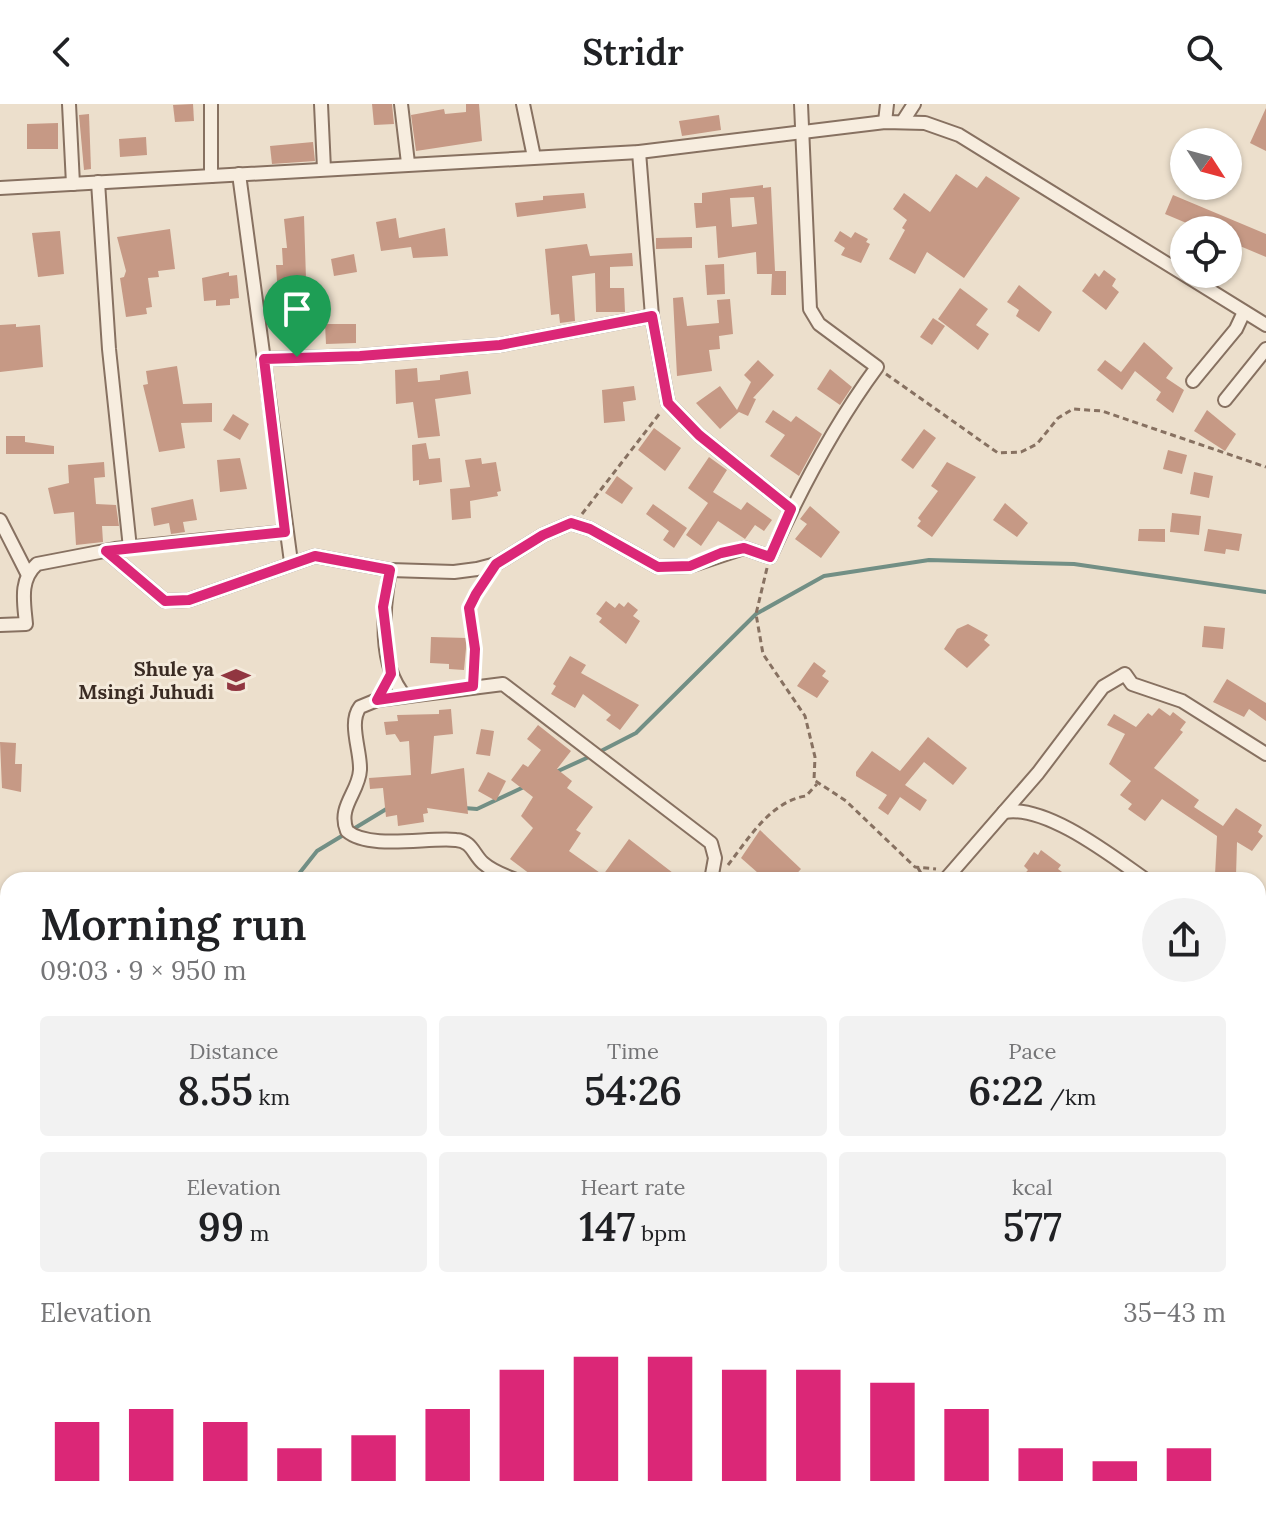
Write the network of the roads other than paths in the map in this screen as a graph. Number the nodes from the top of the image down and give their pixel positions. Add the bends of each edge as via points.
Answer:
1 (69, 104) edge
2 (211, 104) edge
3 (321, 104) edge
4 (401, 104) edge
5 (523, 104) edge
6 (801, 104) edge
7 (887, 104) edge
8 (914, 104) edge
9 (903, 121) junction
10 (885, 122) junction
11 (800, 130) junction
12 (639, 152) junction
13 (534, 157) junction
14 (408, 163) junction
15 (324, 169) junction
16 (239, 174) junction
17 (211, 176) junction
18 (98, 182) junction
19 (73, 184) junction
20 (0, 188) edge
21 (1244, 312) junction
22 (652, 316) junction
23 (1266, 325) edge
24 (1266, 349) edge
25 (264, 359) junction
26 (1193, 381) dead end
27 (1225, 400) dead end
28 (791, 509) junction
29 (0, 520) edge
30 (285, 532) junction
31 (130, 548) junction
32 (106, 551) junction
33 (291, 562) junction
34 (390, 570) junction
35 (27, 573) junction
36 (0, 625) edge
37 (391, 674) junction
38 (405, 696) junction
39 (377, 700) junction
40 (1266, 754) edge
41 (1004, 812) junction
42 (500, 872) edge
43 (716, 872) edge
44 (951, 872) edge
45 (1133, 872) edge

1 - 19 street
2 - 17 street
3 - 15 street
4 - 14 street
5 - 13 street
6 - 11 street
7 - 10 street
8 - 9 street
9 - 10 street
9 - 21 street via 959,135
10 - 11 street
11 - 12 street
11 - 28 street via 810,309 819,324 877,367
12 - 13 street
12 - 22 street
13 - 14 street
14 - 15 street
15 - 16 street
16 - 17 street
16 - 25 street
17 - 18 street
18 - 19 street
18 - 31 street
19 - 20 street
21 - 23 street
21 - 26 street
22 - 25 street via 500,345
22 - 28 street via 668,403 699,435
24 - 27 street
25 - 30 street
28 - 34 street via 770,557 744,548 690,566 658,567 571,523 496,564 454,572
29 - 35 street
30 - 31 street
30 - 33 street
31 - 32 street
32 - 33 street via 165,601 189,600
32 - 35 street via 55,558
33 - 34 street via 315,556
34 - 37 street via 383,607
35 - 36 street via 26,624
37 - 38 street
37 - 39 street
38 - 39 street
38 - 43 street via 494,683 510,688 701,834 714,852
39 - 42 street via 356,712 360,769 344,815 347,831 358,839 455,839
40 - 41 street via 1182,701 1132,684 1125,674 1103,687
41 - 44 street
41 - 45 street via 1027,811 1075,833

